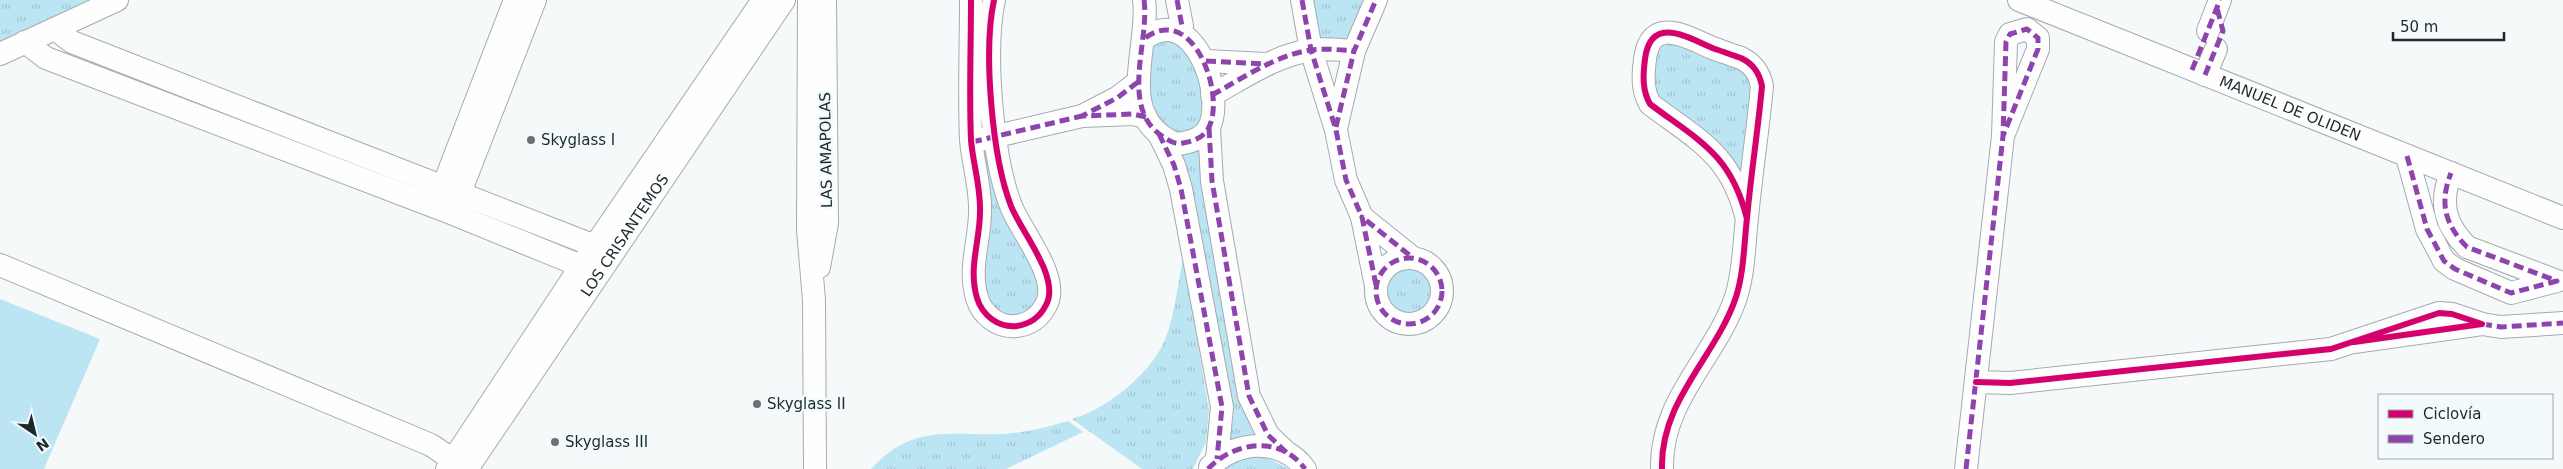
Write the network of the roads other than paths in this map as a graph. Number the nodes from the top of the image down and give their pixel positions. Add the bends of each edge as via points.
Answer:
1 (117, 0) edge
2 (515, 0) edge
3 (535, 0) edge
4 (763, 0) edge
5 (784, 0) edge
6 (808, 0) edge
7 (825, 0) edge
8 (971, 0) edge
9 (994, 0) edge
10 (1144, 0) edge
11 (1177, 0) edge
12 (1302, 0) edge
13 (1376, 0) edge
14 (2019, 0) edge
15 (2218, 4) edge
16 (1182, 26) junction
17 (55, 29) junction
18 (1144, 38) junction
19 (24, 42) junction
20 (1311, 50) junction
21 (1354, 51) junction
22 (0, 54) edge
23 (1206, 62) junction
24 (1269, 64) junction
25 (2199, 73) junction
26 (1138, 82) junction
27 (172, 83) junction
28 (1212, 95) junction
29 (164, 105) junction
30 (700, 107) junction
31 (1082, 116) junction
32 (1152, 125) junction
33 (1209, 128) junction
34 (1336, 130) junction
35 (2003, 136) dead end
36 (995, 137) junction
37 (972, 142) junction
38 (2407, 156) junction
39 (2451, 173) junction
40 (447, 200) junction
41 (1362, 217) junction
42 (2563, 218) edge
43 (1747, 219) junction
44 (602, 251) junction
45 (1413, 258) junction
46 (0, 265) edge
47 (589, 271) junction
48 (2560, 281) edge
49 (1376, 286) junction
50 (814, 300) junction
51 (2563, 323) edge
52 (1976, 382) junction
53 (1213, 464) edge
54 (1301, 464) edge
55 (458, 467) edge
56 (815, 469) edge
57 (1662, 469) edge
58 (1966, 469) edge

1 - 17 street
2 - 40 street
3 - 40 street
4 - 30 street, LOS CRISANTEMOS
5 - 30 street, LOS CRISANTEMOS
6 - 50 street, LAS AMAPOLAS via 808,230
7 - 50 street, LAS AMAPOLAS via 826,223
8 - 37 street
9 - 36 street via 990,48
10 - 18 street
11 - 16 street
12 - 20 street
13 - 21 street
14 - 25 street, MANUEL DE OLIDEN
15 - 25 street via 2223,31 2212,40
16 - 18 street via 1164,23
16 - 23 street via 1192,35
17 - 19 street
17 - 27 street via 72,42
18 - 26 street
19 - 22 street
19 - 29 street via 46,58
20 - 21 street
20 - 24 street
20 - 34 street
21 - 34 street
23 - 24 street
23 - 28 street
24 - 28 street
25 - 38 street, MANUEL DE OLIDEN
26 - 31 street
26 - 32 street
27 - 29 street
27 - 40 street
28 - 33 street
29 - 40 street
30 - 44 street, LOS CRISANTEMOS
31 - 32 street via 1133,114
31 - 36 street
32 - 33 street via 1170,142 1179,144 1202,136
32 - 53 street via 1174,166 1181,190 1222,407
33 - 54 street via 1212,181 1248,396 1268,435
34 - 41 street via 1346,180
35 - 52 street
36 - 37 street
36 - 37 street via 1011,206 1051,285 1043,311 1037,318 1020,326 994,320 977,299 974,258 980,212
38 - 39 street, MANUEL DE OLIDEN
38 - 48 street via 2427,229 2444,261 2511,293
39 - 42 street, MANUEL DE OLIDEN
39 - 48 street via 2444,189 2447,222 2467,247
40 - 44 street
40 - 47 street
41 - 45 street
41 - 49 street
43 - 43 street via 1762,86 1760,77 1750,63 1741,58 1678,33 1660,33 1646,49 1646,98 1715,154 1736,186
43 - 57 street via 1737,294 1725,324 1675,407 1663,446
44 - 47 street, LOS CRISANTEMOS
45 - 49 street via 1403,258 1385,268
45 - 49 street via 1432,267 1442,286 1440,301 1432,314 1414,324 1394,321 1379,306
46 - 55 street via 431,445
47 - 55 street, LOS CRISANTEMOS
50 - 56 street, LAS AMAPOLAS
51 - 52 street via 2501,327 2482,324 2354,342 2331,349 2010,383
52 - 58 street
53 - 54 street via 1233,450 1251,445 1270,446

